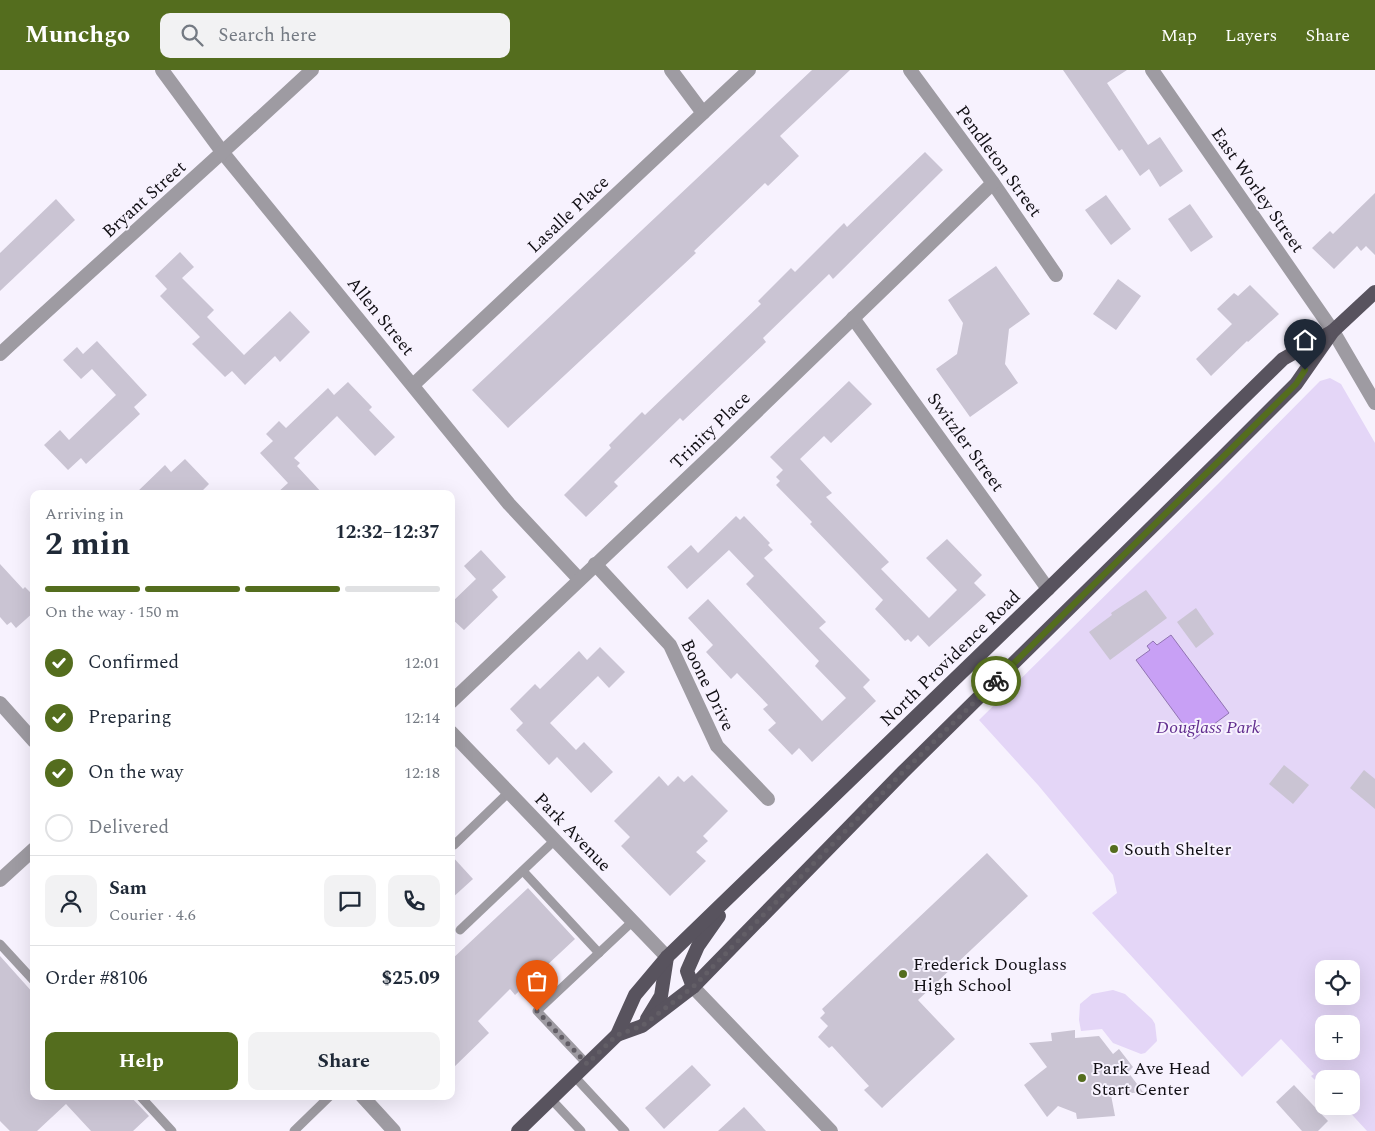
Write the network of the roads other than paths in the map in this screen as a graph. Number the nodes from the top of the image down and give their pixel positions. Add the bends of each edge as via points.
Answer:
1 (162, 70) edge
2 (312, 70) edge
3 (671, 70) edge
4 (749, 70) edge
5 (910, 70) edge
6 (1152, 70) edge
7 (703, 113) junction
8 (223, 154) junction
9 (993, 183) junction
10 (1056, 275) dead end
11 (1375, 292) edge
12 (853, 318) junction
13 (1333, 331) junction
14 (0, 354) edge
15 (413, 385) junction
16 (1375, 403) edge
17 (595, 564) junction
18 (579, 579) junction
19 (1048, 589) junction
20 (455, 698) edge
21 (0, 703) edge
22 (30, 736) edge
23 (455, 736) edge
24 (509, 792) junction
25 (768, 799) dead end
26 (555, 840) junction
27 (455, 843) edge
28 (30, 853) edge
29 (523, 871) junction
30 (0, 880) edge
31 (740, 887) junction
32 (633, 921) junction
33 (460, 930) dead end
34 (0, 944) edge
35 (599, 953) junction
36 (667, 957) junction
37 (30, 977) edge
38 (693, 987) junction
39 (642, 1026) junction
40 (617, 1035) junction
41 (587, 1064) junction
42 (574, 1076) junction
43 (551, 1099) junction
44 (144, 1100) edge
45 (326, 1100) edge
46 (366, 1100) edge
47 (172, 1131) edge
48 (294, 1131) edge
49 (394, 1131) edge
50 (518, 1131) edge
51 (581, 1131) edge
52 (625, 1131) edge
53 (831, 1131) edge

1 - 8 street, Allen Street
2 - 8 street, Bryant Street
3 - 7 street
4 - 7 street, Lasalle Place
5 - 9 street, Pendleton Street
6 - 13 street, East Worley Street
7 - 15 street, Lasalle Place
8 - 14 street, Bryant Street
8 - 15 street, Allen Street
9 - 10 street, Pendleton Street
9 - 12 street, Trinity Place
11 - 13 main road, North Providence Road
12 - 17 street, Trinity Place
12 - 19 street, Switzler Street
13 - 16 street, East Worley Street
13 - 19 main road, North Providence Road via 1283,359
13 - 38 main road, North Providence Road via 1296,384 903,772
15 - 18 street, Allen Street via 509,504
17 - 18 street, Trinity Place
17 - 25 street, Boone Drive via 670,645 717,746
18 - 20 street, Trinity Place
19 - 31 main road, North Providence Road
21 - 22 street
23 - 24 street, Park Avenue
24 - 26 street, Park Avenue
24 - 27 lane
26 - 29 lane
26 - 32 street, Park Avenue
28 - 30 street
29 - 33 lane
29 - 35 lane
31 - 36 main road, North Providence Road
31 - 38 main road via 698,946 687,971
32 - 35 lane
32 - 36 street, Park Avenue
34 - 37 lane
35 - 41 lane via 537,1011
36 - 39 main road via 661,996
36 - 40 main road, North Providence Road via 635,995
38 - 39 main road, North Providence Road
38 - 53 street
39 - 40 main road, North Providence Road
40 - 41 main road, North Providence Road
41 - 42 main road, North Providence Road
42 - 43 main road, North Providence Road
42 - 52 lane
43 - 50 main road, North Providence Road
43 - 51 lane
44 - 47 lane
45 - 48 lane
46 - 49 street

